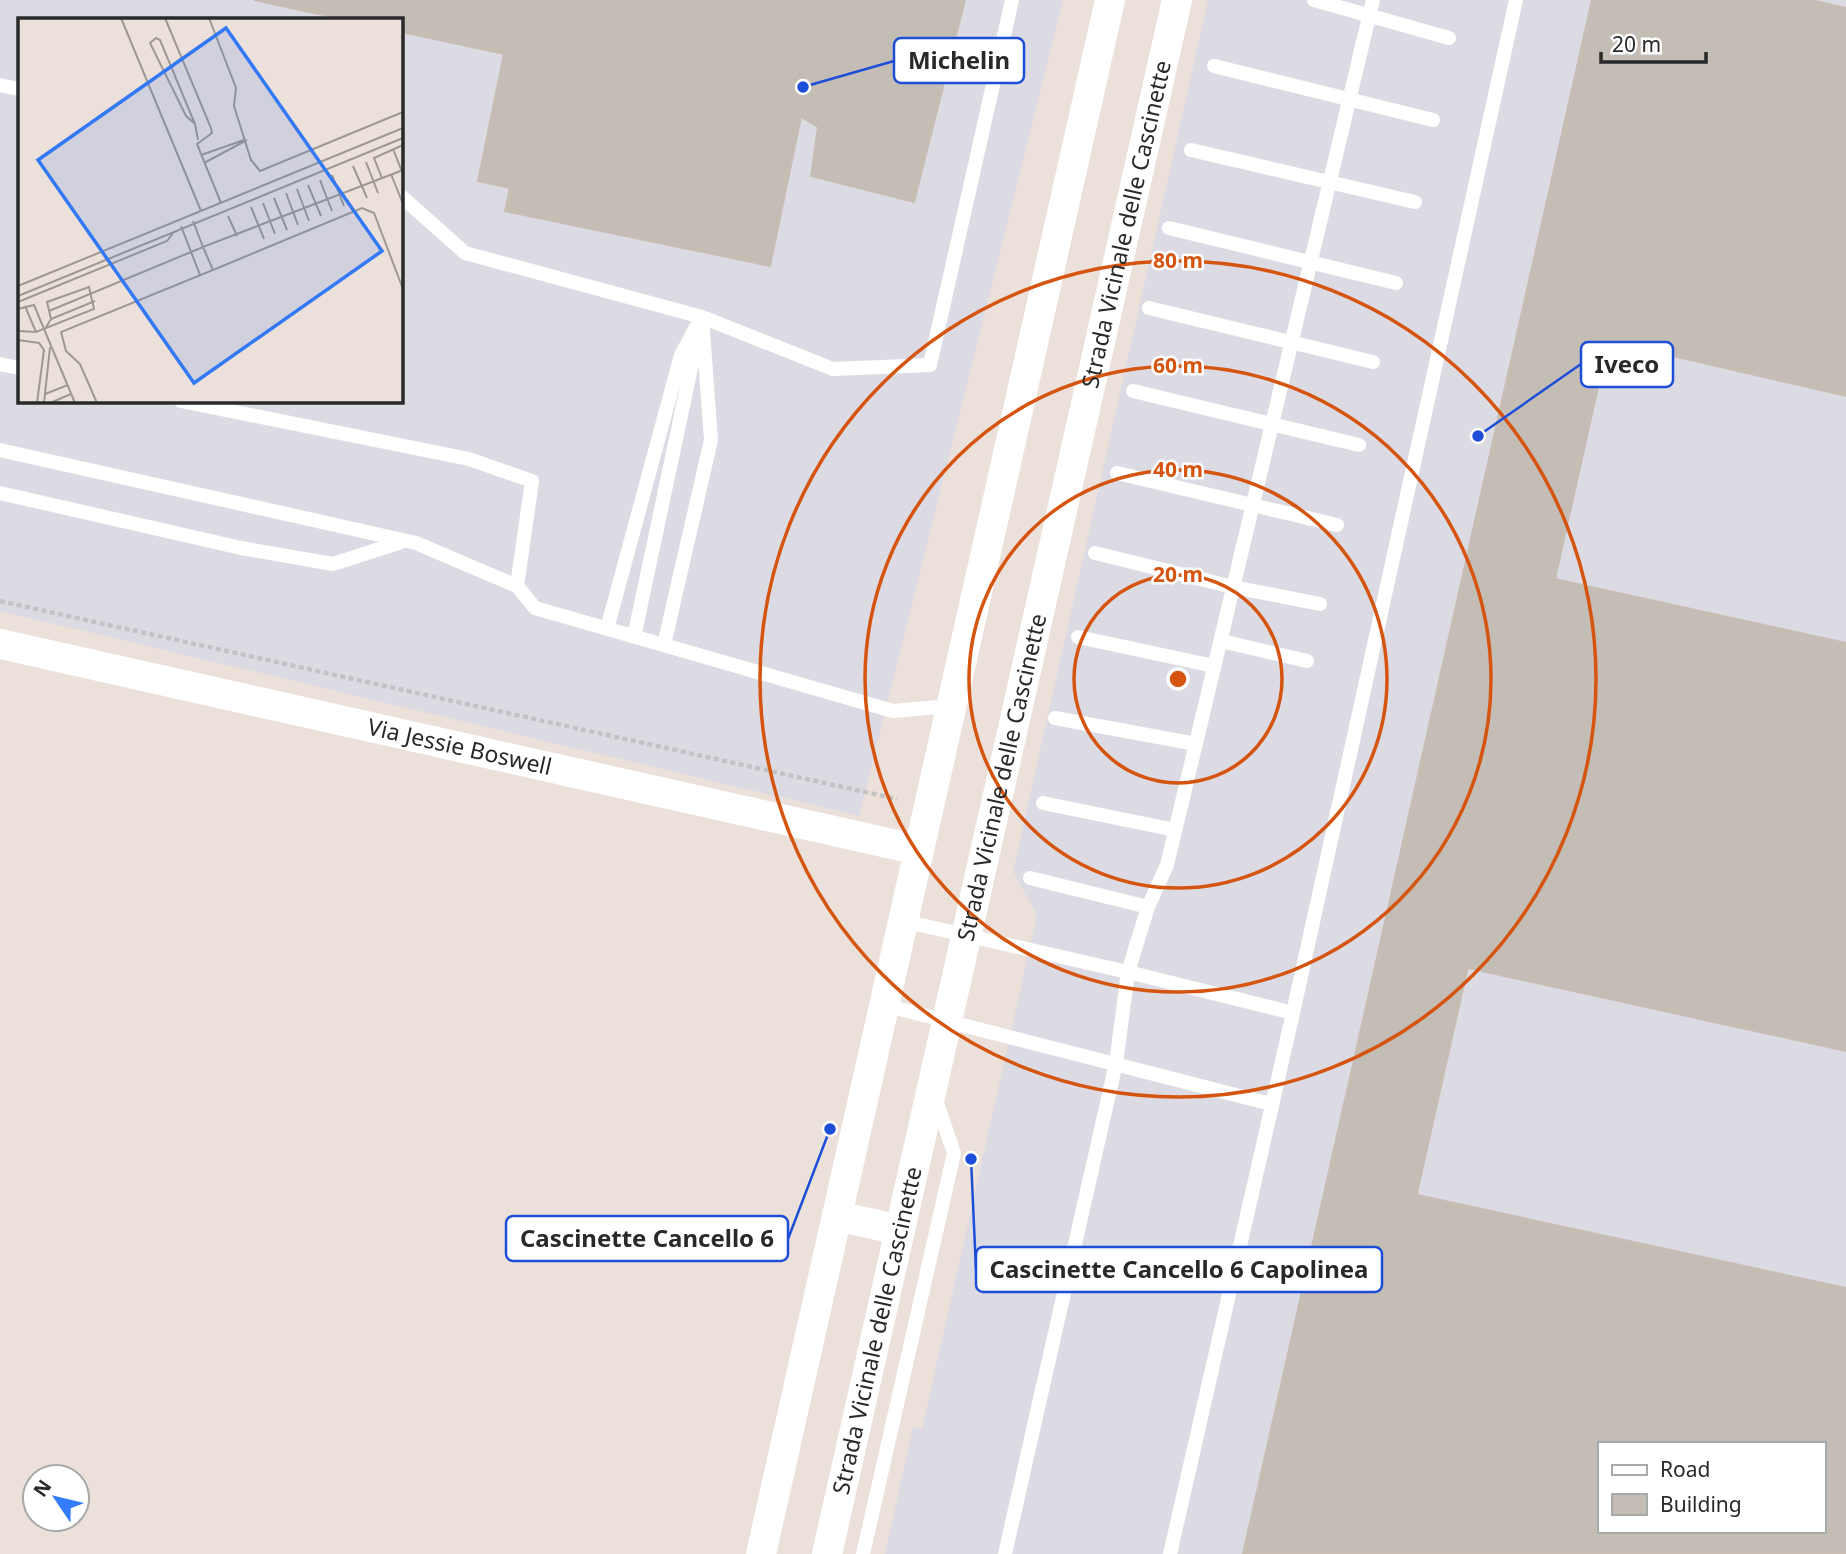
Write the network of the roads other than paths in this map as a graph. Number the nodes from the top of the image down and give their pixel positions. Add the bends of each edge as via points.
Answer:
1 (1012, 0) edge
2 (1110, 0) edge
3 (1177, 0) edge
4 (1314, 0) edge
5 (1516, 0) edge
6 (1371, 7) edge
7 (1449, 38) dead end
8 (1213, 66) dead end
9 (0, 85) edge
10 (18, 89) edge
11 (1350, 99) junction
12 (1433, 120) dead end
13 (1191, 150) dead end
14 (1330, 183) junction
15 (402, 197) edge
16 (1415, 202) dead end
17 (1169, 228) dead end
18 (1310, 263) junction
19 (1396, 283) dead end
20 (1149, 307) dead end
21 (702, 317) junction
22 (1292, 341) junction
23 (1373, 362) dead end
24 (0, 364) edge
25 (18, 368) edge
26 (1133, 391) dead end
27 (186, 402) edge
28 (1272, 423) junction
29 (1359, 445) dead end
30 (0, 450) edge
31 (1116, 473) dead end
32 (0, 494) edge
33 (1253, 505) junction
34 (1337, 526) dead end
35 (403, 541) junction
36 (1095, 552) dead end
37 (517, 586) junction
38 (1233, 587) junction
39 (1320, 604) dead end
40 (607, 629) junction
41 (634, 637) junction
42 (1078, 637) dead end
43 (1221, 641) junction
44 (0, 644) edge
45 (664, 645) junction
46 (1307, 661) dead end
47 (1214, 666) junction
48 (951, 706) junction
49 (1055, 718) dead end
50 (1196, 744) junction
51 (1043, 803) dead end
52 (1175, 830) junction
53 (919, 850) junction
54 (1030, 878) dead end
55 (1148, 907) junction
56 (903, 921) junction
57 (966, 936) junction
58 (1128, 972) junction
59 (884, 1005) junction
60 (1293, 1013) junction
61 (948, 1020) junction
62 (1116, 1063) junction
63 (932, 1090) junction
64 (1271, 1104) junction
65 (837, 1216) junction
66 (900, 1230) junction
67 (761, 1554) edge
68 (827, 1554) edge
69 (863, 1554) edge
70 (1005, 1554) edge
71 (1170, 1554) edge

1 - 21 lane via 930,365 833,369
2 - 48 street
3 - 57 street, Strada Vicinale delle Cascinette
4 - 6 lane
5 - 60 lane
6 - 7 lane
6 - 11 lane
8 - 11 lane
9 - 10 lane
11 - 12 lane
11 - 14 lane
13 - 14 lane
14 - 16 lane
14 - 18 lane
15 - 21 lane via 465,253
17 - 18 lane
18 - 19 lane
18 - 22 lane
20 - 22 lane
21 - 40 lane via 681,355
21 - 41 lane
21 - 45 lane via 710,440
22 - 23 lane
22 - 28 lane
24 - 25 lane
26 - 28 lane
27 - 37 lane via 469,459 532,481
28 - 29 lane
28 - 33 lane
30 - 35 lane
31 - 33 lane
32 - 35 lane via 333,564
33 - 34 lane
33 - 38 lane
35 - 37 lane
36 - 38 lane
37 - 40 lane via 535,608
38 - 39 lane
38 - 43 lane
40 - 41 lane
41 - 45 lane
42 - 47 lane
43 - 46 lane
43 - 47 lane
44 - 53 street, Via Jessie Boswell
45 - 48 lane via 893,711
47 - 50 lane
48 - 53 street
49 - 50 lane
50 - 52 lane
51 - 52 lane
52 - 55 lane via 1167,865
53 - 56 street
54 - 55 lane
55 - 58 lane
56 - 57 lane
56 - 59 street
57 - 58 lane
57 - 61 street, Strada Vicinale delle Cascinette
58 - 60 lane
58 - 62 lane
59 - 61 lane
59 - 65 street
60 - 64 lane
61 - 62 lane
61 - 63 street, Strada Vicinale delle Cascinette
62 - 64 lane
62 - 70 lane
63 - 66 street, Strada Vicinale delle Cascinette
63 - 69 lane via 954,1153
64 - 71 lane
65 - 66 street
65 - 67 street
66 - 68 street, Strada Vicinale delle Cascinette

